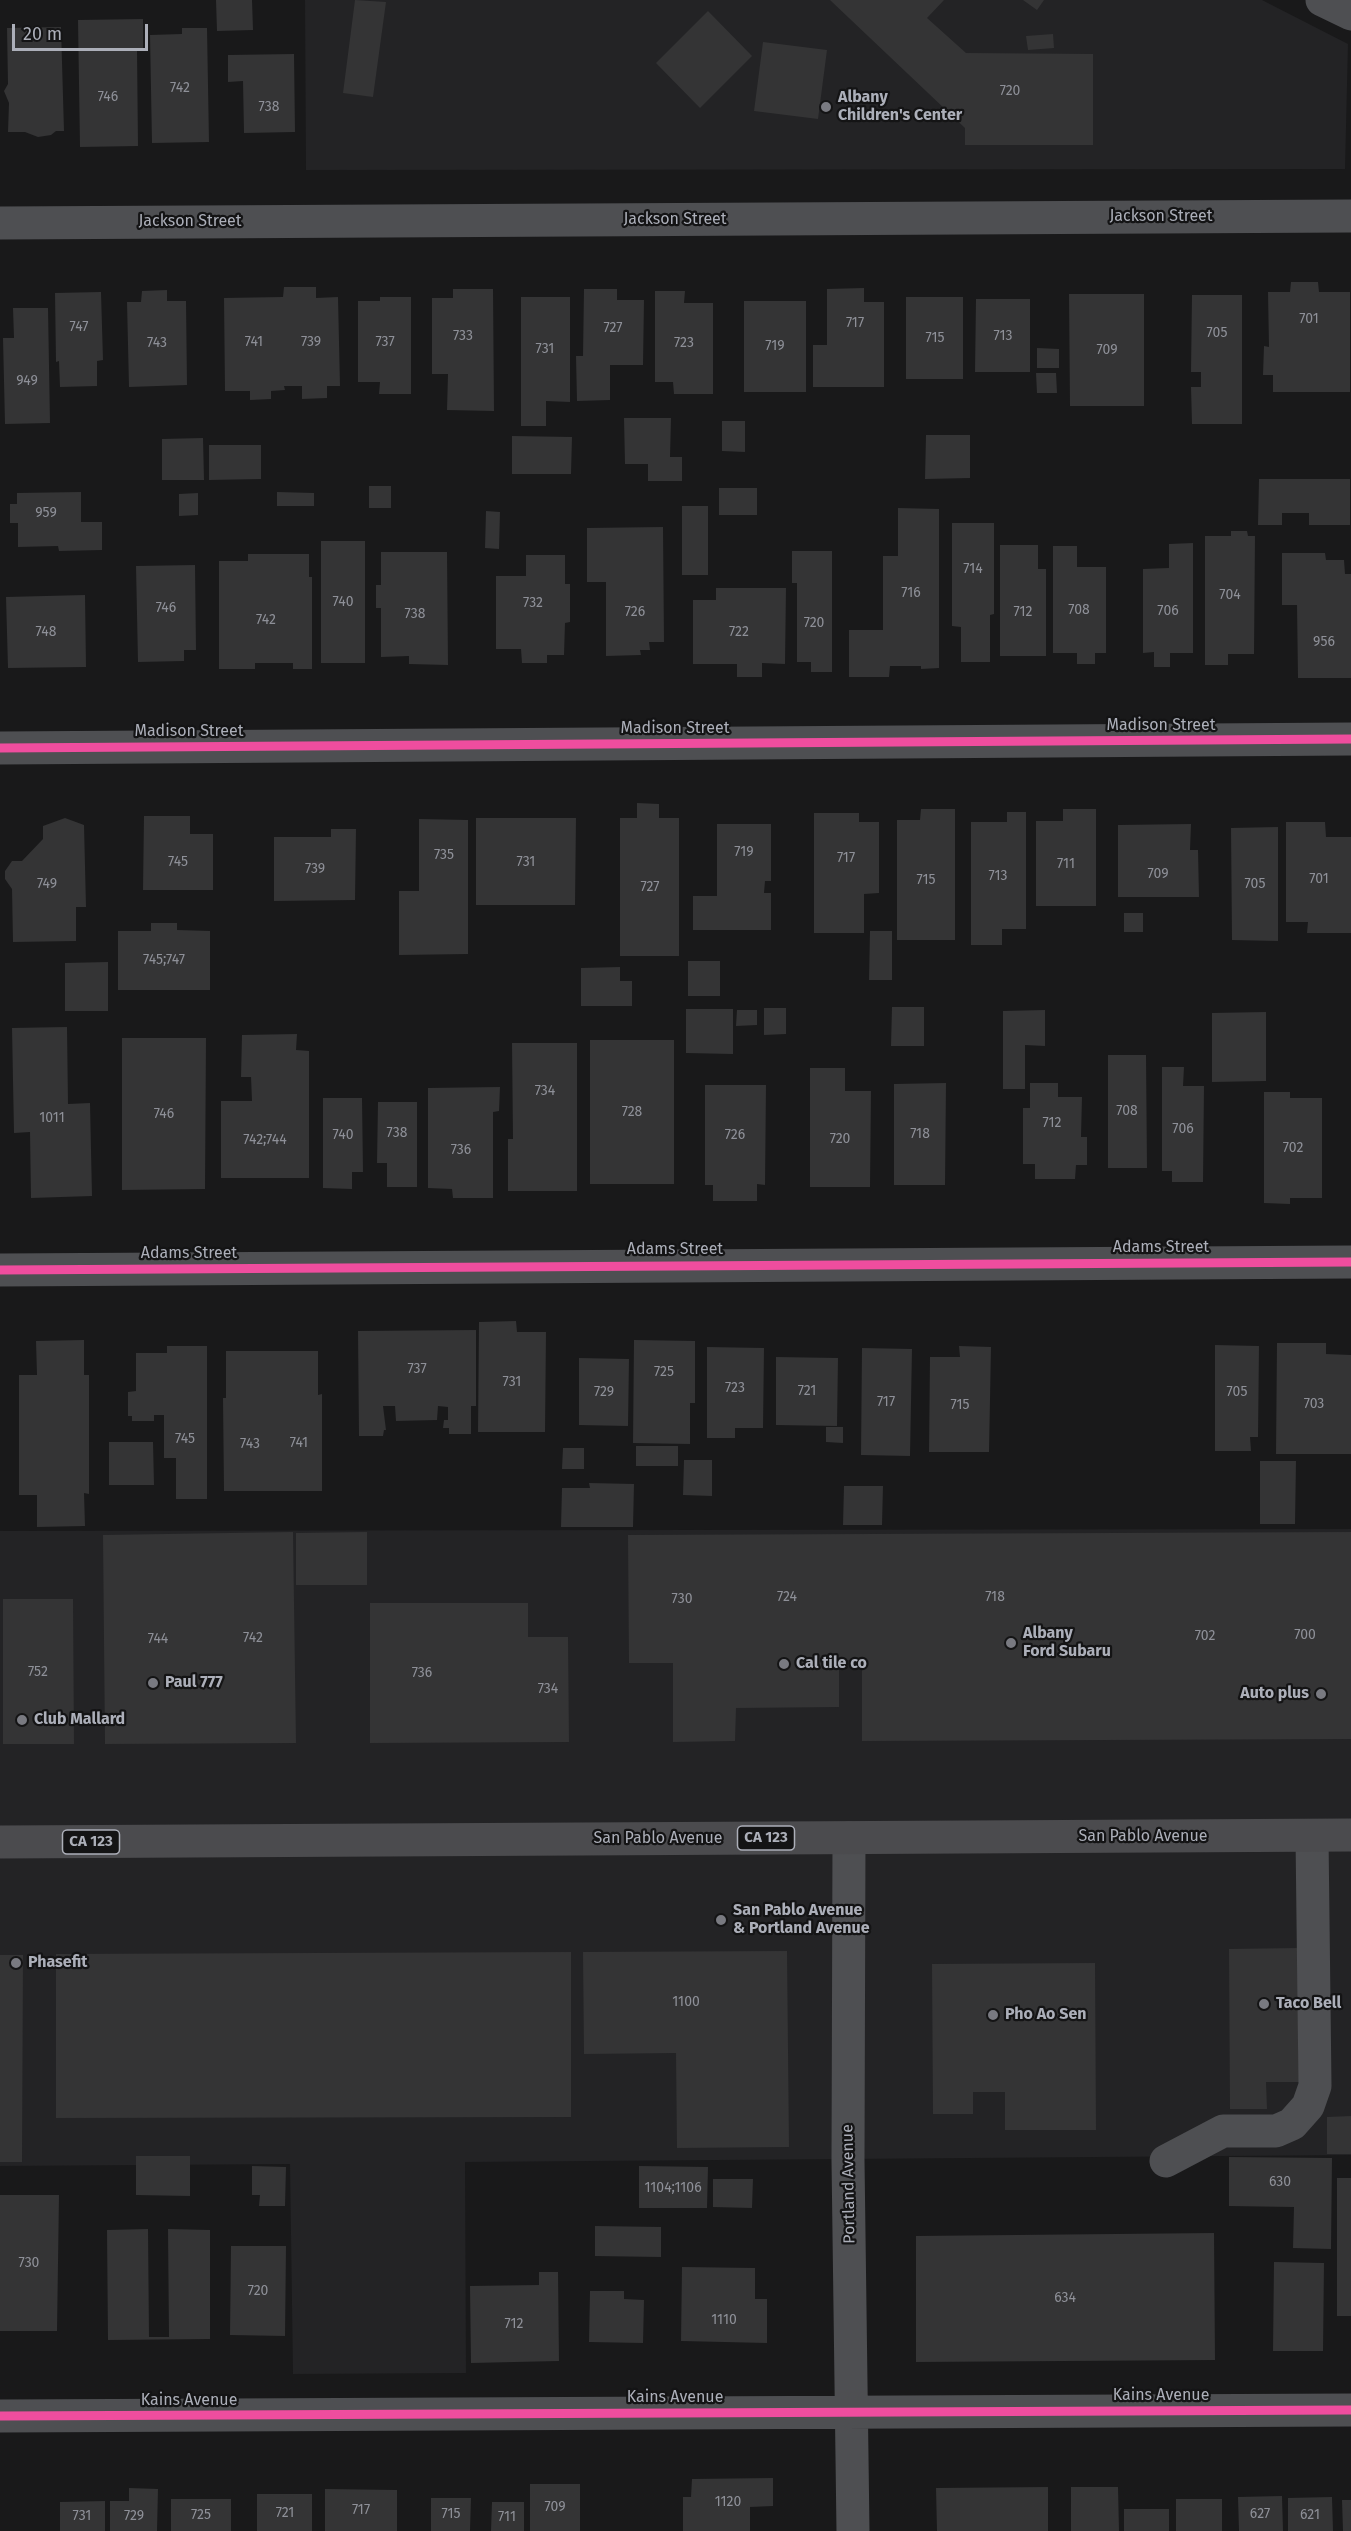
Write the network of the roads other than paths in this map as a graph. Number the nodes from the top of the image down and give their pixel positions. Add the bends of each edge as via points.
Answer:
1 (1322, 0) edge
2 (1351, 14) edge
3 (1351, 216) edge
4 (0, 223) edge
5 (1351, 739) edge
6 (0, 748) edge
7 (1351, 1262) edge
8 (0, 1270) edge
9 (1351, 1835) edge
10 (1312, 1836) junction
11 (849, 1838) junction
12 (0, 1842) edge
13 (1166, 2161) dead end
14 (1351, 2410) edge
15 (852, 2412) junction
16 (0, 2416) edge
17 (853, 2531) edge

1 - 2 street
3 - 4 street, Jackson Street
5 - 6 street, Madison Street
7 - 8 street, Adams Street
9 - 10 main road, San Pablo Avenue / CA 123
10 - 11 main road, San Pablo Avenue / CA 123
10 - 13 street via 1316,2086 1308,2106 1292,2124 1276,2131 1223,2131
11 - 12 main road, San Pablo Avenue / CA 123
11 - 15 street, Portland Avenue
14 - 15 street, Kains Avenue
15 - 16 street, Kains Avenue
15 - 17 street, Portland Avenue

